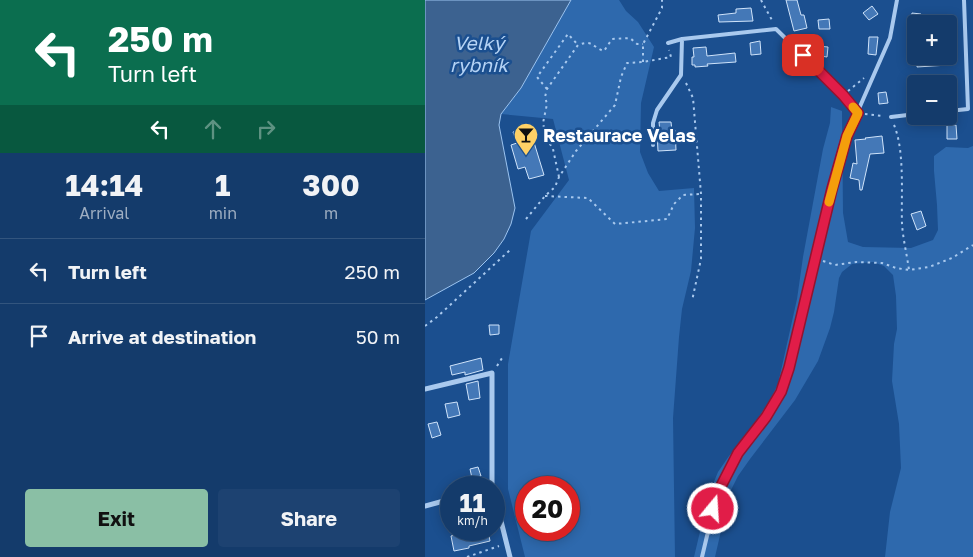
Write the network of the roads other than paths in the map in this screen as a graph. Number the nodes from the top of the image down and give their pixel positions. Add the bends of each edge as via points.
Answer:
1 (897, 0) edge
2 (964, 0) edge
3 (682, 39) junction
4 (668, 43) road end
5 (957, 110) edge
6 (858, 113) junction
7 (907, 115) edge
8 (891, 117) road end
9 (653, 145) dead end
10 (425, 389) edge
11 (492, 476) edge
12 (440, 502) edge
13 (425, 506) edge
14 (505, 540) edge
15 (510, 557) edge
16 (702, 557) edge

1 - 6 lane via 890,38
2 - 5 lane via 967,109
3 - 4 lane
3 - 6 lane via 776,29
3 - 9 lane via 681,75 657,110
6 - 16 lane via 847,136 835,179 781,392 738,453 717,494
7 - 8 lane
10 - 11 street via 492,373
12 - 13 street
14 - 15 street

